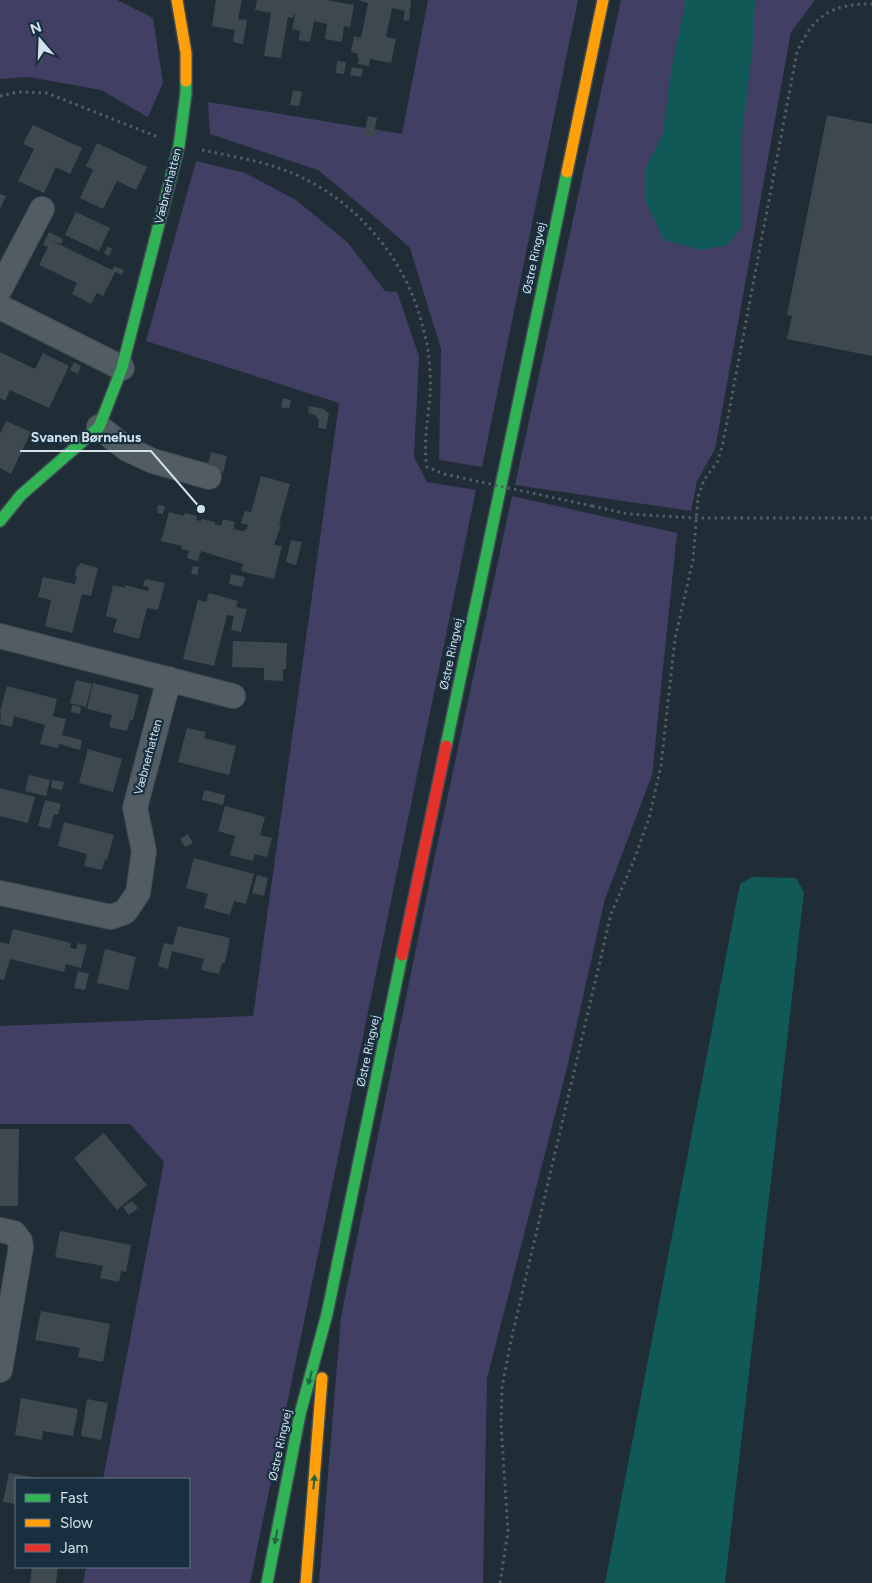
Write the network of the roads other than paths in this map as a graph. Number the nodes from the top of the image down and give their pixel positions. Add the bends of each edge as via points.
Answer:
1 (177, 0) edge
2 (603, 0) edge
3 (42, 209) dead end
4 (0, 289) edge
5 (0, 307) edge
6 (122, 368) junction
7 (99, 427) junction
8 (209, 477) dead end
9 (0, 521) edge
10 (0, 636) edge
11 (169, 679) junction
12 (233, 696) dead end
13 (0, 893) edge
14 (0, 1230) edge
15 (328, 1314) junction
16 (0, 1370) edge
17 (267, 1583) edge
18 (306, 1583) edge

1 - 6 main road, Væbnerhatten via 186,53 186,92 179,146
2 - 15 main road, Østre Ringvej
3 - 4 street
5 - 6 street
6 - 7 main road, Væbnerhatten
7 - 8 street via 127,449 153,461
7 - 9 main road, Væbnerhatten via 21,494
10 - 11 street
11 - 12 street
11 - 13 street, Væbnerhatten via 135,808 144,851 138,893 125,912 111,917
14 - 16 street via 14,1233 21,1247
15 -> 17 main road, Østre Ringvej via 300,1414
18 -> 15 main road, Østre Ringvej

